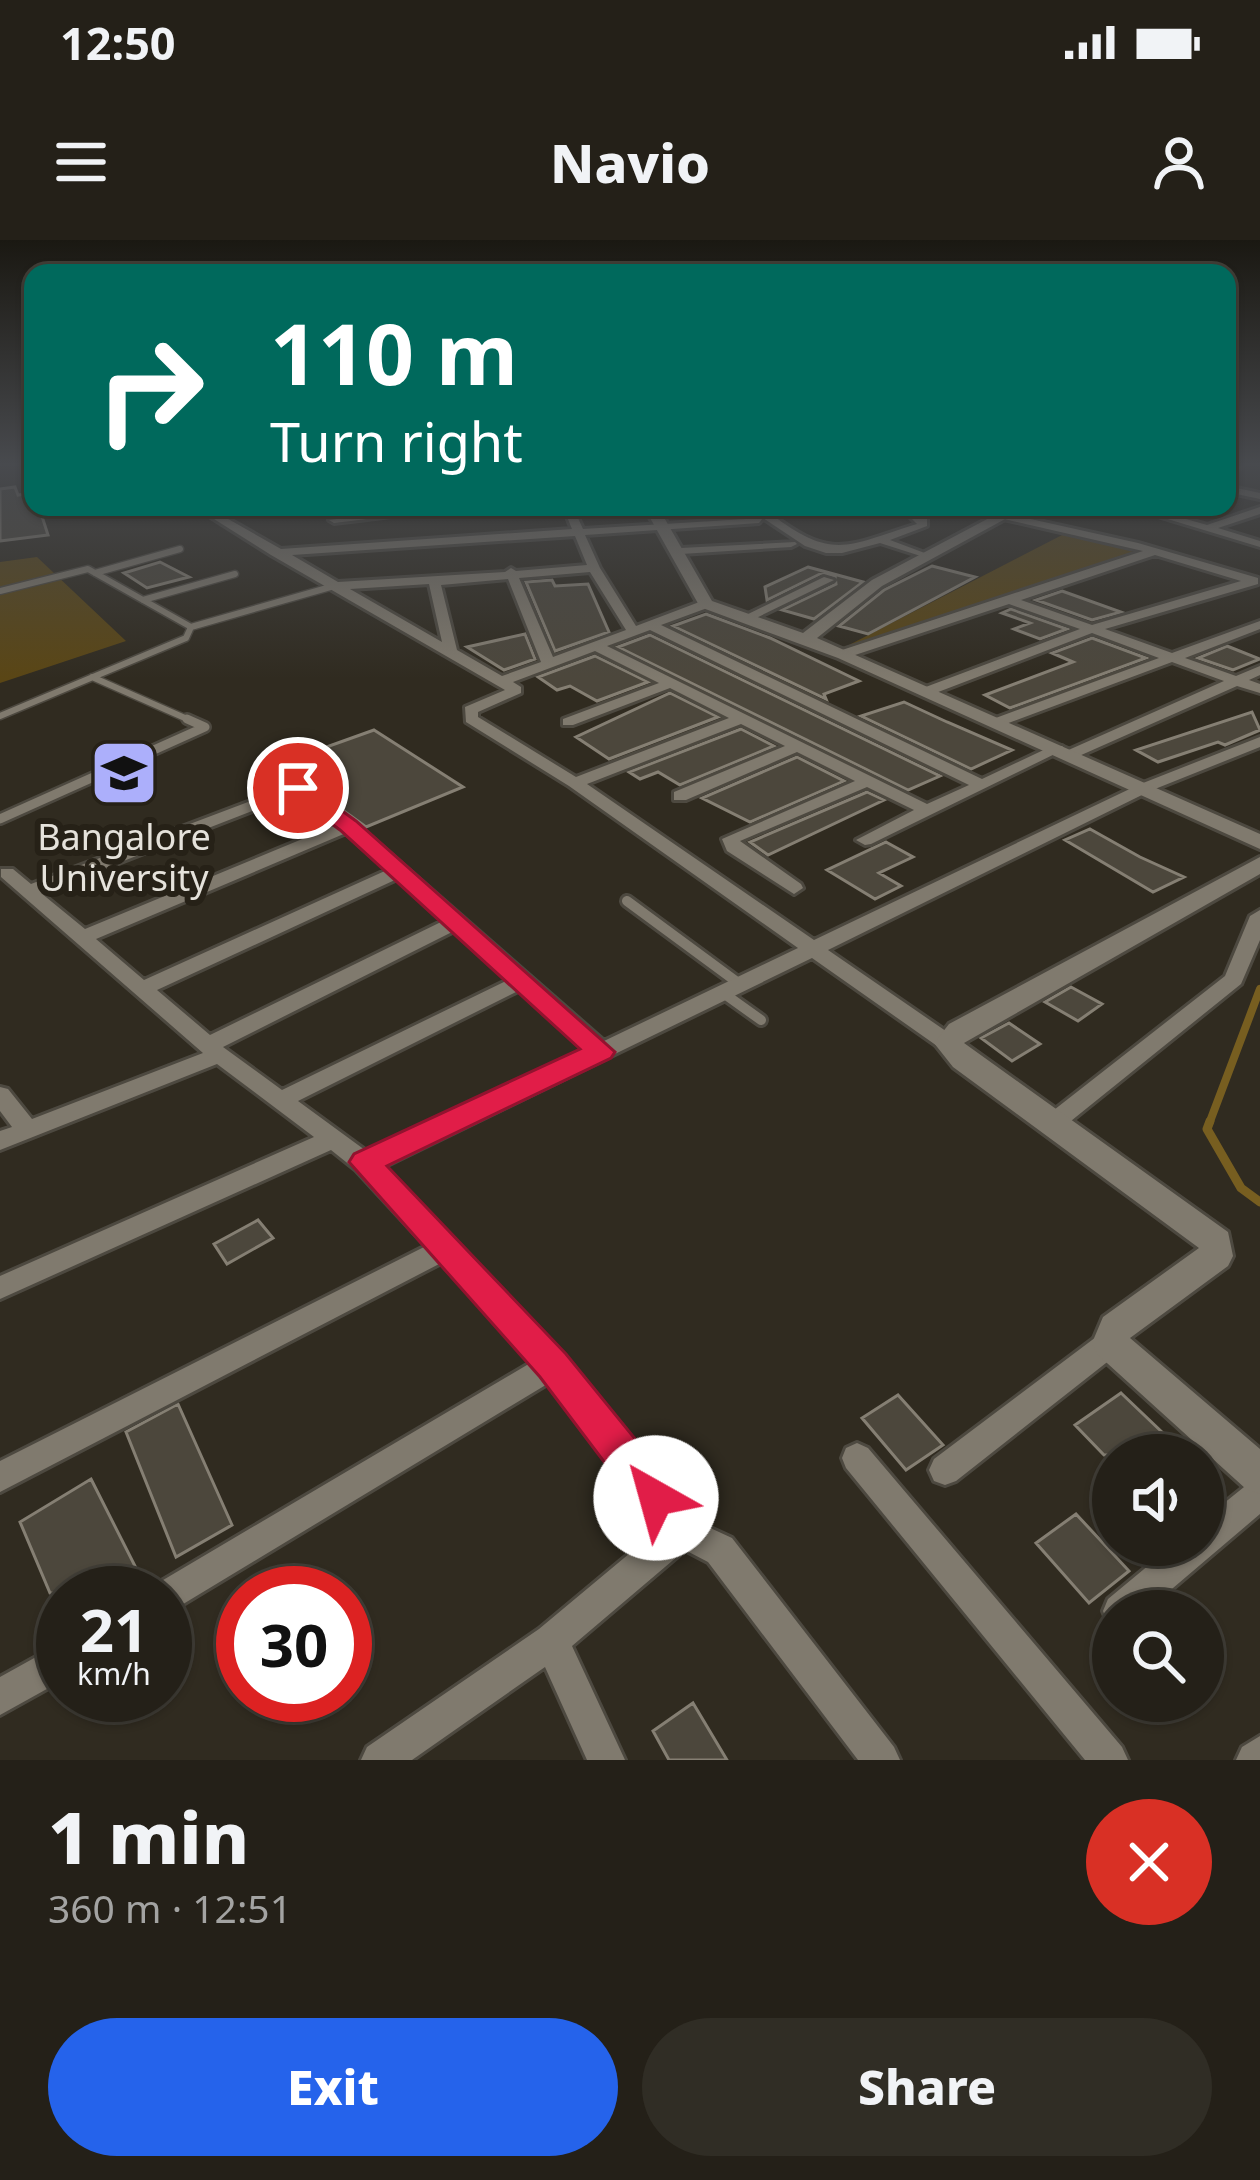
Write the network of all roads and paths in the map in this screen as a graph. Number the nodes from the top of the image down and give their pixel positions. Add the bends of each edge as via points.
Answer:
1 (248, 537) edge
2 (352, 537) edge
3 (512, 537) edge
4 (581, 537) edge
5 (671, 537) edge
6 (794, 537) edge
7 (891, 537) edge
8 (901, 537) edge
9 (965, 537) edge
10 (1105, 537) edge
11 (881, 540) junction
12 (791, 544) dead end
13 (363, 548) junction
14 (180, 549) dead end
15 (681, 551) junction
16 (1156, 551) junction
17 (275, 554) junction
18 (932, 554) junction
19 (594, 568) junction
20 (511, 572) junction
21 (94, 573) junction
22 (235, 574) dead end
23 (438, 580) junction
24 (828, 580) dead end
25 (1257, 582) edge
26 (334, 586) junction
27 (0, 591) edge
28 (1008, 598) junction
29 (143, 600) junction
30 (706, 604) junction
31 (748, 617) junction
32 (1260, 625) edge
33 (652, 626) junction
34 (191, 627) junction
35 (1091, 629) junction
36 (634, 633) junction
37 (806, 639) junction
38 (598, 647) junction
39 (451, 650) junction
40 (844, 654) junction
41 (1168, 657) junction
42 (549, 664) junction
43 (1260, 670) edge
44 (92, 677) junction
45 (1234, 679) junction
46 (503, 681) junction
47 (669, 684) junction
48 (1260, 689) edge
49 (928, 692) junction
50 (0, 716) edge
51 (740, 719) junction
52 (568, 722) dead end
53 (998, 722) junction
54 (1260, 742) edge
55 (796, 746) junction
56 (1063, 752) junction
57 (868, 781) junction
58 (575, 783) junction
59 (982, 784) junction
60 (1144, 788) junction
61 (680, 796) dead end
62 (928, 812) junction
63 (0, 819) edge
64 (348, 826) junction
65 (865, 840) dead end
66 (1260, 842) edge
67 (1260, 864) edge
68 (399, 871) junction
69 (7, 873) dead end
70 (794, 888) dead end
71 (29, 892) junction
72 (627, 901) dead end
73 (1260, 916) edge
74 (456, 922) junction
75 (83, 937) junction
76 (814, 952) junction
77 (522, 981) junction
78 (142, 989) junction
79 (735, 991) junction
80 (761, 1020) dead end
81 (948, 1043) junction
82 (214, 1050) junction
83 (601, 1052) junction
84 (0, 1095) edge
85 (283, 1099) junction
86 (1053, 1123) junction
87 (28, 1130) junction
88 (333, 1139) junction
89 (0, 1141) edge
90 (365, 1162) junction
91 (442, 1250) junction
92 (0, 1288) edge
93 (1110, 1343) junction
94 (553, 1365) junction
95 (857, 1458) dead end
96 (945, 1470) dead end
97 (1260, 1475) edge
98 (0, 1477) edge
99 (1260, 1494) edge
100 (1224, 1524) edge
101 (682, 1531) junction
102 (1173, 1566) edge
103 (192, 1582) edge
104 (1144, 1590) edge
105 (550, 1641) junction
106 (36, 1676) edge
107 (0, 1697) edge
108 (380, 1760) edge
109 (606, 1760) edge
110 (881, 1760) edge
111 (1109, 1760) edge

1 - 17 street
2 - 13 street
3 - 13 street
4 - 19 street
5 - 15 street
6 - 11 street via 839,552
7 - 11 street
8 - 18 street
9 - 18 street
10 - 16 street
11 - 18 street
12 - 15 street
13 - 17 street
14 - 21 lane
15 - 30 street
16 - 25 street
16 - 28 street
17 - 26 street
18 - 37 street via 877,583
19 - 20 street
19 - 36 street
20 - 23 street
20 - 42 street
21 - 27 lane
21 - 29 lane
22 - 29 lane
23 - 26 street
23 - 39 street via 432,584
24 - 31 street
25 - 35 street
26 - 34 lane
26 - 39 street
28 - 35 street
28 - 40 street
29 - 34 lane
30 - 31 street
30 - 33 street
31 - 37 street
32 - 41 street
33 - 36 street
33 - 59 street
34 - 44 lane via 186,638
35 - 41 street
35 - 49 street
36 - 38 street
37 - 40 street
38 - 42 street
38 - 47 street
39 - 46 street
40 - 49 street
41 - 45 street
41 - 53 street
42 - 46 street
43 - 45 street
44 - 50 lane
44 - 63 lane via 206,728
45 - 48 street
45 - 56 street
46 - 58 street via 516,690 470,710 471,719
47 - 51 street
47 - 52 street
49 - 53 street
51 - 55 street
51 - 58 street
53 - 56 street
54 - 60 street
55 - 57 street
55 - 61 street
56 - 59 street
56 - 60 street
57 - 62 street
57 - 70 street via 731,839
58 - 76 street
59 - 62 street
60 - 66 street
60 - 76 street
62 - 65 street
64 - 68 street
64 - 71 street via 298,788
64 - 75 street
67 - 81 street
68 - 74 street
68 - 78 street
69 - 71 street
71 - 75 street
72 - 79 lane
73 - 86 street via 1234,979
74 - 77 street
74 - 82 street
75 - 78 street
76 - 79 street
76 - 81 street
77 - 83 street
77 - 85 street
78 - 82 street
79 - 80 lane
79 - 83 street
81 - 86 street
82 - 85 street
82 - 87 street
83 - 90 street
84 - 87 street
85 - 88 street
86 - 93 street via 1216,1242 1216,1256 1115,1328
87 - 89 street
88 - 90 street
88 - 92 street
90 - 91 street
91 - 94 street
91 - 98 street
93 - 96 street
93 - 97 street
94 - 101 street
94 - 103 street
95 - 111 street
99 - 100 street
101 - 105 street
101 - 110 street via 720,1550
102 - 104 street
105 - 108 street
105 - 109 street
106 - 107 street

